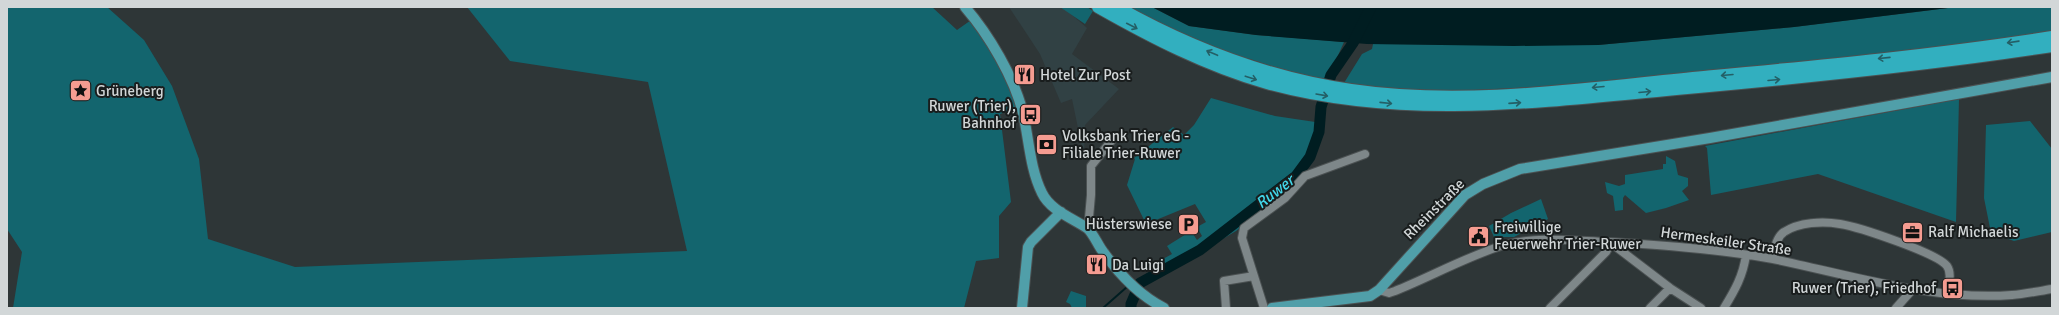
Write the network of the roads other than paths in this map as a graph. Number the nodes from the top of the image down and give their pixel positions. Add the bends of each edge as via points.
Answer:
1 (965, 7) edge
2 (1098, 7) edge
3 (1117, 7) edge
4 (2052, 36) edge
5 (2052, 46) edge
6 (2052, 77) edge
7 (1300, 86) junction
8 (1349, 95) junction
9 (1112, 140) dead end
10 (1364, 154) dead end
11 (1061, 212) junction
12 (1088, 229) junction
13 (1611, 242) junction
14 (1746, 255) junction
15 (1772, 259) junction
16 (1254, 276) junction
17 (1670, 288) junction
18 (1913, 289) junction
19 (2052, 289) edge
20 (1379, 290) junction
21 (1946, 292) junction
22 (1306, 306) edge
23 (1163, 307) edge
24 (1022, 308) edge
25 (1226, 308) edge
26 (1264, 308) edge
27 (1272, 308) edge
28 (1550, 308) edge
29 (1650, 308) edge
30 (1701, 308) edge
31 (1724, 308) edge
32 (1896, 308) edge

1 - 11 main road via 997,53 1022,112 1038,184 1044,197
2 -> 7 highway via 1135,28 1229,71
7 -> 3 highway via 1180,39
4 -> 8 highway via 1896,57 1546,91 1454,96
8 -> 5 highway via 1416,106 1530,102 1851,73
6 - 20 main road, Rheinstraße via 1520,169 1483,184 1465,195
7 - 8 highway
9 - 12 street via 1090,166
10 - 16 street via 1305,176 1284,198 1244,228 1242,238
11 - 12 main road
11 - 24 main road via 1028,247
12 - 23 main road via 1122,277
13 - 14 street, Hermeskeiler Straße via 1701,248
13 - 17 street
13 - 20 street, Hermeskeiler Straße via 1543,241 1504,245 1395,291 1388,293
13 - 28 street via 1606,252
14 - 15 street, Hermeskeiler Straße
14 - 31 street via 1739,285
15 - 18 street, Hermeskeiler Straße
15 - 21 street via 1783,232 1810,224 1840,224 1908,245 1941,261 1947,266 1949,273
16 - 25 street via 1224,282
16 - 26 street
17 - 29 street
17 - 30 street
18 - 21 street, Hermeskeiler Straße
18 - 32 street
19 - 21 street, Hermeskeiler Straße via 1988,296
20 - 22 main road, Rheinstraße via 1364,298
22 - 27 main road, Rheinstraße

